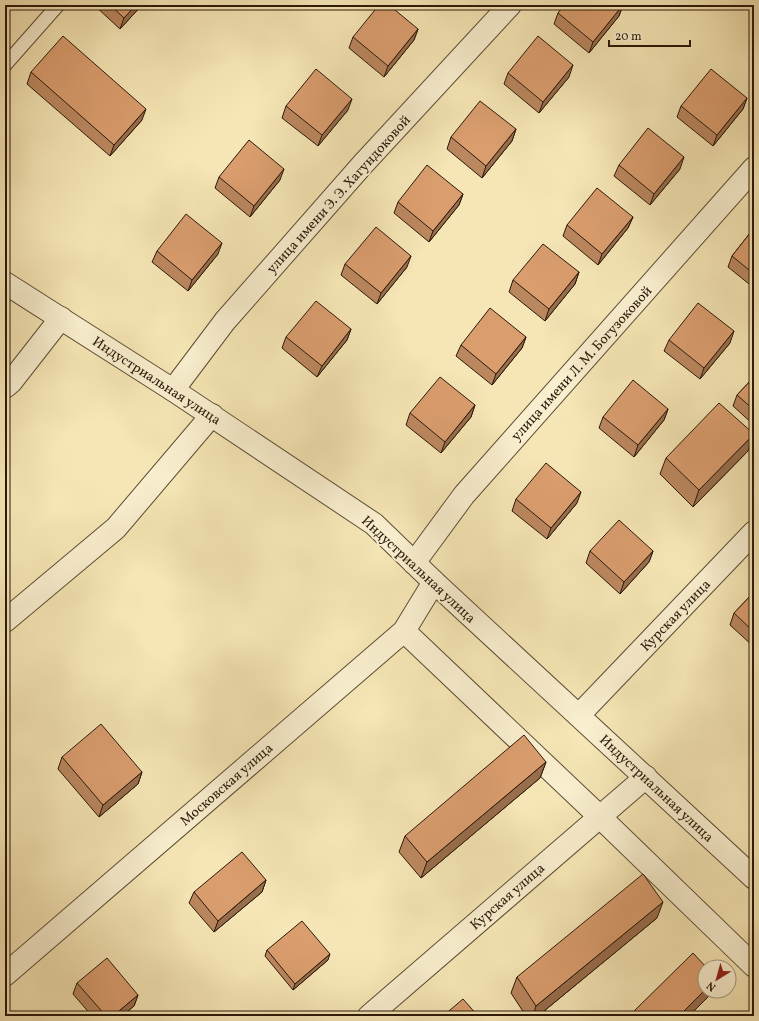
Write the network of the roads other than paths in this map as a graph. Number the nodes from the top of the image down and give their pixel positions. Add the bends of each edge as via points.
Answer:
1 (58, 5) edge
2 (510, 5) edge
3 (5, 65) edge
4 (754, 168) edge
5 (5, 283) edge
6 (61, 318) junction
7 (5, 387) edge
8 (174, 390) junction
9 (212, 415) junction
10 (754, 532) edge
11 (414, 563) junction
12 (434, 582) junction
13 (5, 621) edge
14 (404, 631) junction
15 (579, 715) junction
16 (646, 777) junction
17 (600, 817) junction
18 (754, 878) edge
19 (754, 966) edge
20 (5, 975) edge
21 (369, 1016) edge

1 - 3 lane
2 - 8 street, улица имени Э. Э. Хагундоковой via 363,164 225,321
4 - 11 street, улица имени Л. М. Богузоковой via 464,495
5 - 6 street, Индустриальная улица
6 - 7 street
6 - 8 street, Индустриальная улица
8 - 9 street, Индустриальная улица
9 - 11 street, Индустриальная улица via 374,524
9 - 13 street via 116,528
10 - 15 street, Курская улица
11 - 12 street, Индустриальная улица
12 - 14 street, Московская улица
12 - 15 street, Индустриальная улица
14 - 17 street
14 - 20 street, Московская улица
15 - 16 street, Индустриальная улица
16 - 17 street, Курская улица
16 - 18 street, Индустриальная улица
17 - 19 street
17 - 21 street, Курская улица

